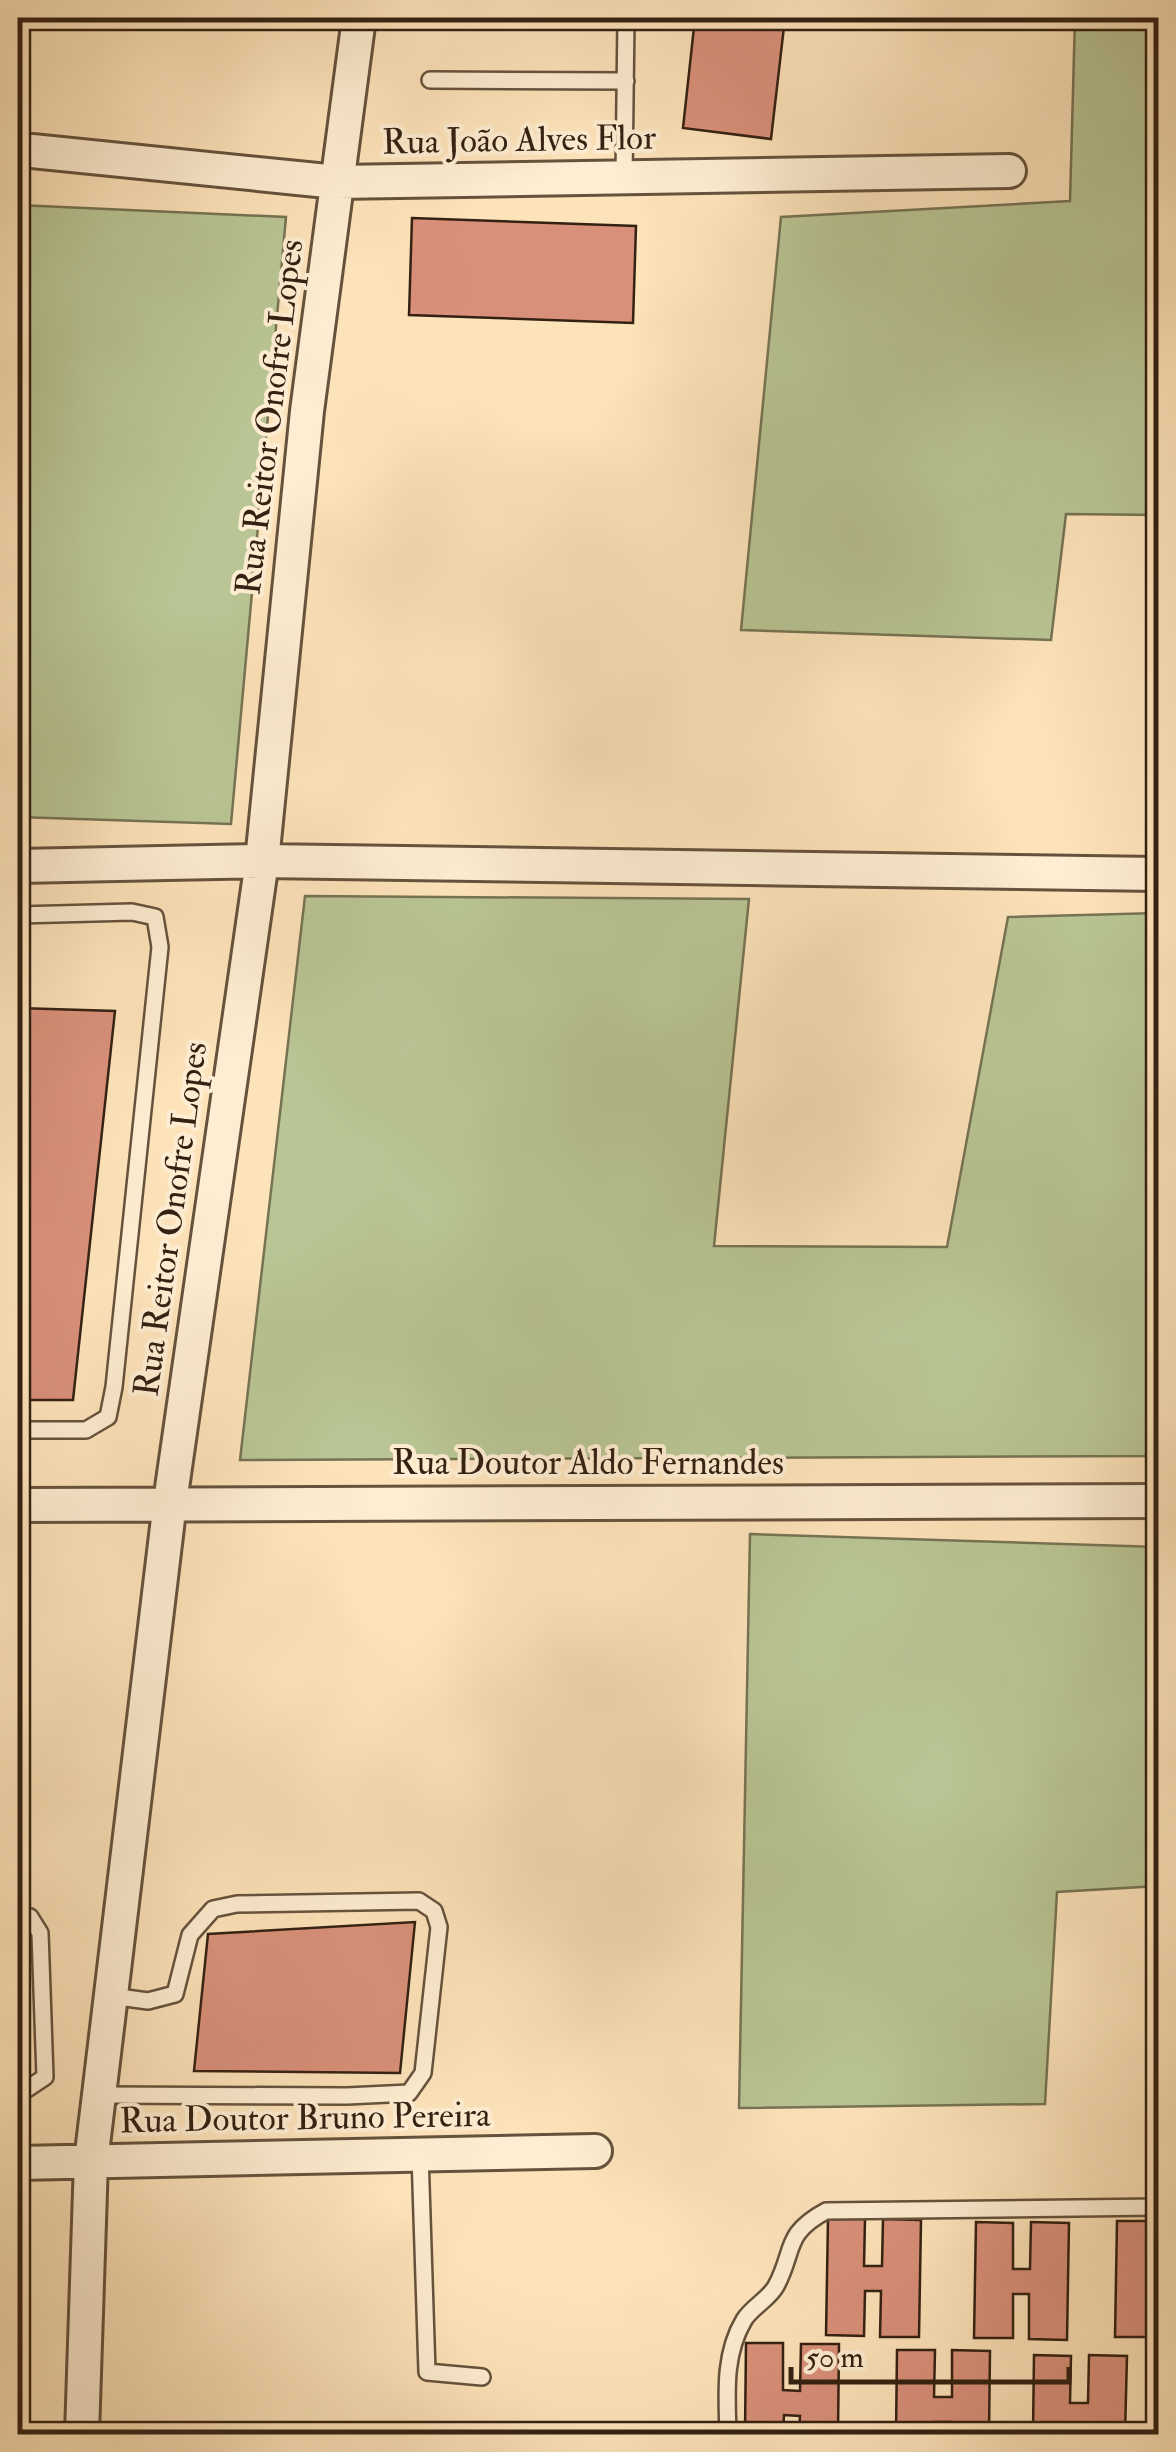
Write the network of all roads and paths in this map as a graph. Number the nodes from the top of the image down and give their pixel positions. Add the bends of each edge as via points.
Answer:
1 (359, 18) edge
2 (626, 18) edge
3 (430, 80) dead end
4 (626, 80) junction
5 (32, 151) dead end
6 (1009, 170) dead end
7 (624, 177) junction
8 (337, 182) junction
9 (262, 861) junction
10 (18, 866) edge
11 (1158, 874) edge
12 (18, 915) edge
13 (18, 1430) edge
14 (1158, 1501) edge
15 (170, 1502) junction
16 (18, 1505) edge
17 (18, 1916) edge
18 (111, 1996) junction
19 (18, 2095) edge
20 (99, 2095) junction
21 (595, 2151) dead end
22 (420, 2154) junction
23 (91, 2161) junction
24 (18, 2163) edge
25 (1158, 2207) edge
26 (482, 2377) dead end
27 (82, 2434) edge
28 (728, 2434) edge

1 - 8 street, Rua Reitor Onofre Lopes
2 - 4 lane
3 - 4 lane
4 - 7 lane
5 - 8 street, Rua João Alves Flor
6 - 7 street, Rua João Alves Flor
7 - 8 street, Rua João Alves Flor
8 - 9 street, Rua Reitor Onofre Lopes
9 - 10 street
9 - 11 street
9 - 15 street, Rua Reitor Onofre Lopes
12 - 13 lane via 155,916 160,947 108,1417 86,1430
14 - 15 street, Rua Doutor Aldo Fernandes
15 - 16 street, Rua Doutor Aldo Fernandes
15 - 18 street, Rua Reitor Onofre Lopes
17 - 19 lane via 30,1917 40,1933 45,2077
18 - 20 street, Rua Reitor Onofre Lopes
18 - 20 lane via 148,2001 175,1994 190,1935 213,1909 419,1901 434,1910 439,1927 423,2073 408,2093
20 - 23 street, Rua Reitor Onofre Lopes
21 - 22 street, Rua Doutor Bruno Pereira
22 - 23 street, Rua Doutor Bruno Pereira
22 - 26 lane via 426,2372
23 - 24 street, Rua Doutor Bruno Pereira
23 - 27 street, Rua Reitor Onofre Lopes
25 - 28 lane via 816,2216 787,2251 776,2286 744,2320 727,2366

